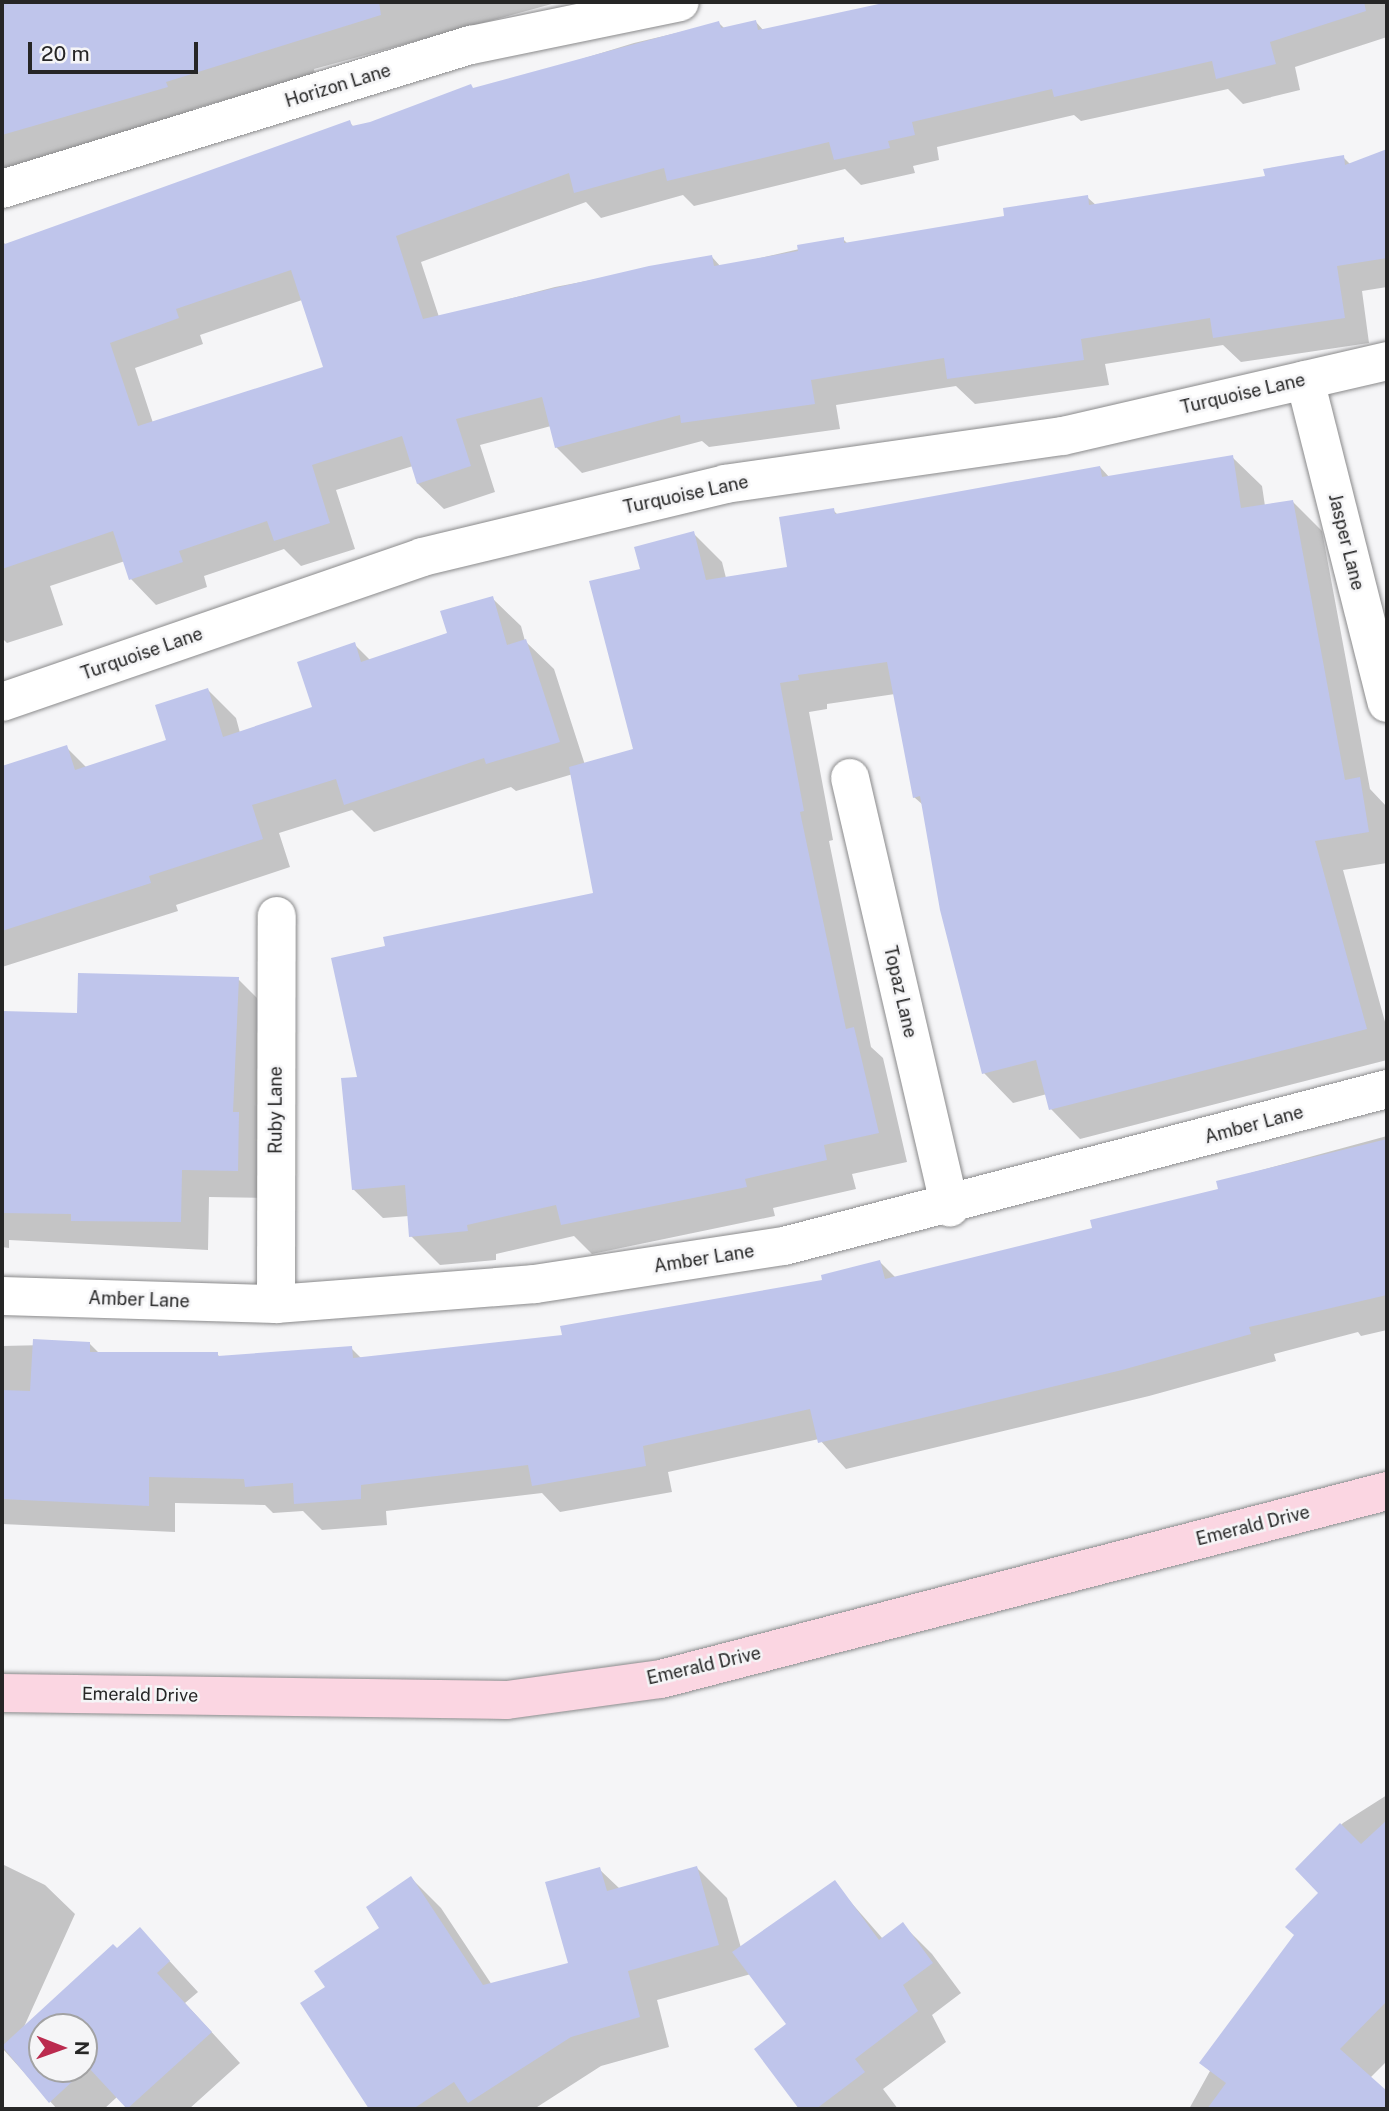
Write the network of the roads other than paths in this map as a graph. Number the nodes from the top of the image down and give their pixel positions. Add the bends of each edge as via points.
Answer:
1 (680, 2) edge
2 (2, 189) edge
3 (1387, 361) edge
4 (1305, 380) junction
5 (2, 702) edge
6 (1387, 703) edge
7 (850, 778) dead end
8 (277, 916) dead end
9 (1387, 1089) edge
10 (950, 1207) junction
11 (2, 1296) edge
12 (276, 1304) junction
13 (1387, 1491) edge
14 (2, 1693) edge

1 - 2 street, Horizon Lane via 471,46
3 - 4 street, Turquoise Lane
4 - 5 street, Turquoise Lane via 1063,436 725,484 422,557
4 - 6 street, Jasper Lane
7 - 10 street, Topaz Lane
8 - 12 street, Ruby Lane
9 - 10 street, Amber Lane
10 - 12 street, Amber Lane via 784,1246 536,1284
11 - 12 street, Amber Lane
13 - 14 main road, Emerald Drive via 661,1679 507,1700

